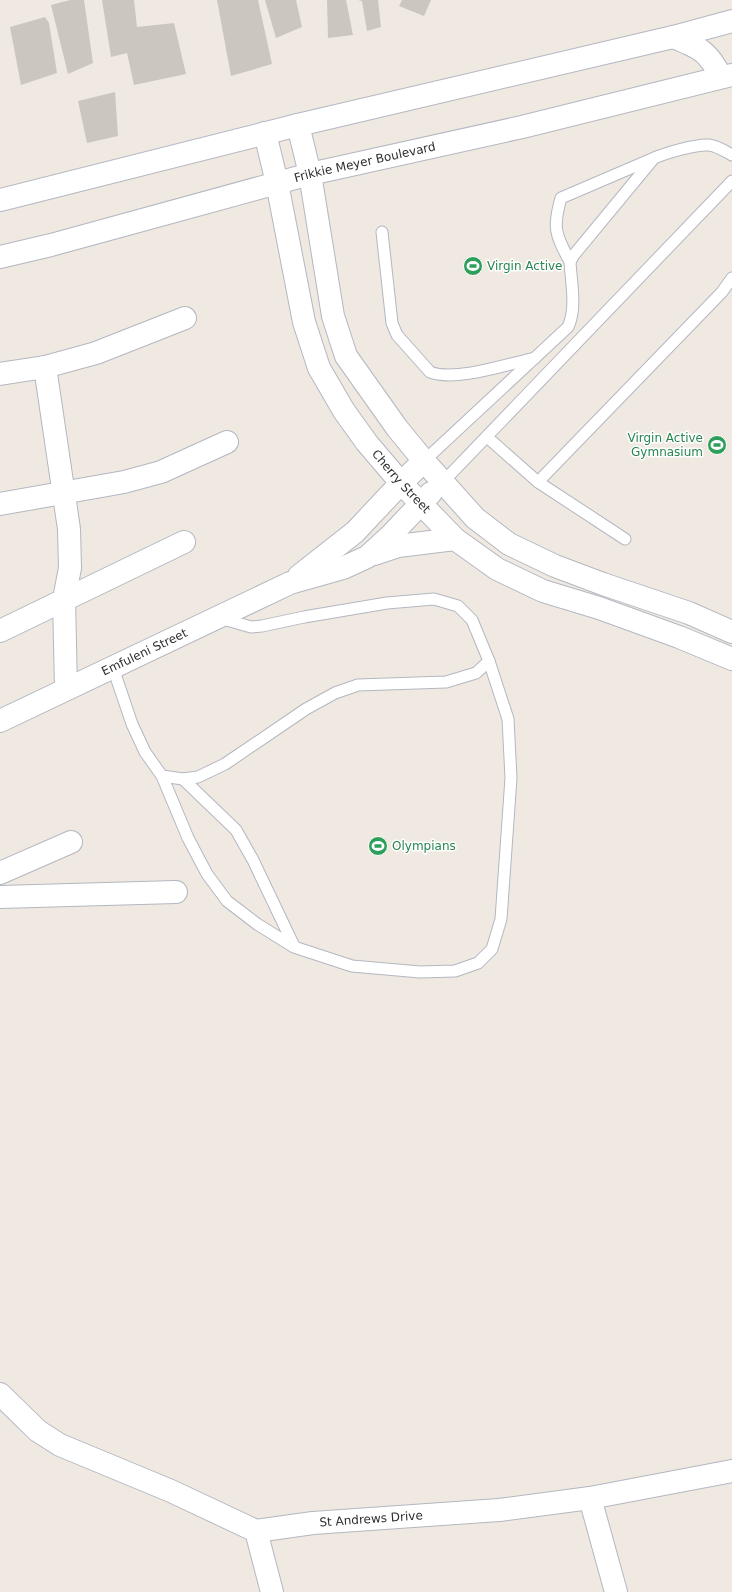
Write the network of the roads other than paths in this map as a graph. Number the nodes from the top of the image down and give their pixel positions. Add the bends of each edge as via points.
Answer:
1 (732, 21) edge
2 (673, 37) junction
3 (726, 76) edge
4 (298, 125) junction
5 (265, 133) junction
6 (732, 156) edge
7 (654, 158) junction
8 (310, 174) junction
9 (732, 181) edge
10 (277, 183) junction
11 (0, 200) edge
12 (382, 232) dead end
13 (0, 256) edge
14 (570, 262) junction
15 (732, 278) edge
16 (185, 318) dead end
17 (536, 358) junction
18 (45, 367) junction
19 (0, 374) edge
20 (487, 437) junction
21 (227, 442) dead end
22 (424, 462) junction
23 (401, 482) junction
24 (442, 482) junction
25 (538, 482) junction
26 (65, 493) junction
27 (0, 504) edge
28 (421, 504) junction
29 (455, 538) junction
30 (625, 540) dead end
31 (184, 542) dead end
32 (367, 557) junction
33 (290, 583) junction
34 (64, 599) junction
35 (218, 618) junction
36 (0, 631) edge
37 (732, 632) edge
38 (732, 660) edge
39 (489, 661) junction
40 (113, 668) junction
41 (66, 689) junction
42 (0, 721) edge
43 (162, 776) junction
44 (184, 779) junction
45 (71, 842) dead end
46 (0, 873) edge
47 (176, 892) dead end
48 (0, 897) edge
49 (294, 947) junction
50 (0, 1394) edge
51 (732, 1471) edge
52 (590, 1498) junction
53 (256, 1531) junction
54 (272, 1592) edge
55 (616, 1592) edge

1 - 2 street
2 - 3 street via 705,52
2 - 4 street
3 - 8 street, Frikkie Meyer Boulevard via 522,127
4 - 5 street
4 - 8 street
5 - 10 street, Cherry Street
5 - 11 street
6 - 7 lane via 709,145 669,152
7 - 14 lane via 577,248
7 - 14 lane via 561,198 556,216 556,230
8 - 10 street, Frikkie Meyer Boulevard
8 - 22 street via 333,316 346,356
9 - 20 lane
10 - 13 street, Frikkie Meyer Boulevard via 50,245
10 - 23 street, Cherry Street via 304,322 318,368 354,424
12 - 17 lane via 392,323 397,335 430,372 453,376
14 - 17 lane via 571,320 568,327
15 - 25 lane via 722,292
16 - 18 street via 96,353
17 - 22 lane
18 - 19 street
18 - 26 street
20 - 24 lane
20 - 25 lane
21 - 26 street via 161,472
22 - 23 street, Emfuleni Street
22 - 24 street
23 - 28 street, Cherry Street
23 - 33 street, Emfuleni Street via 355,532
24 - 28 street, Emfuleni Street
24 - 37 street via 474,518 509,544 562,569 689,613
25 - 30 lane
26 - 27 street
26 - 34 street via 70,568
28 - 29 street, Cherry Street
28 - 32 street, Emfuleni Street
29 - 32 street via 398,546
29 - 38 street, Cherry Street via 497,569 543,591 680,637
31 - 34 street
32 - 33 street, Emfuleni Street via 343,568
33 - 35 street, Emfuleni Street
34 - 36 street
34 - 41 street
35 - 39 lane via 251,627 387,603 434,599 458,606 472,620
35 - 40 street, Emfuleni Street
39 - 44 lane via 476,673 446,682 358,685 335,692 225,764 198,777
39 - 49 lane via 508,719 511,778 500,919 492,949 478,963 456,971 420,972 352,966
40 - 41 street, Emfuleni Street
40 - 43 lane via 132,724 145,752
41 - 42 street, Emfuleni Street
43 - 44 lane
43 - 49 lane via 188,838 207,874 227,901 256,924
44 - 49 lane via 236,830
45 - 46 street
47 - 48 street
50 - 53 street via 31,1424 60,1445 178,1494
51 - 52 street, St Andrews Drive
52 - 53 street, St Andrews Drive via 499,1510 313,1523
52 - 55 street
53 - 54 street

